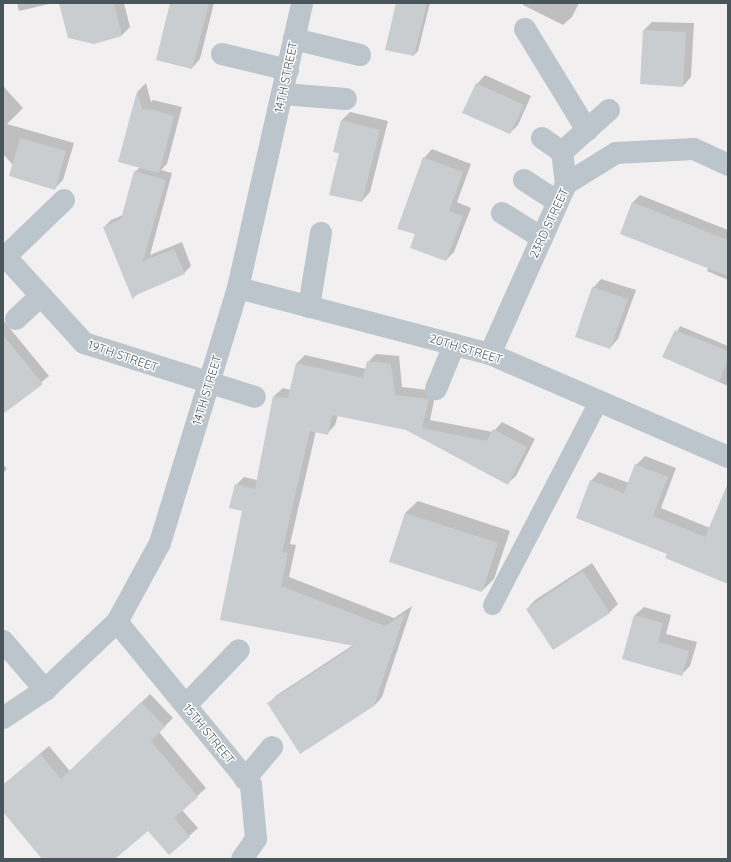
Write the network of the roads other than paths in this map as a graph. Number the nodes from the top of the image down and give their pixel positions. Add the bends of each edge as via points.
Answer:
1 (302, 3) edge
2 (525, 29) dead end
3 (294, 39) junction
4 (222, 54) dead end
5 (360, 55) dead end
6 (288, 70) junction
7 (283, 94) junction
8 (346, 99) dead end
9 (608, 110) dead end
10 (587, 130) junction
11 (542, 138) dead end
12 (562, 152) junction
13 (728, 165) edge
14 (524, 180) dead end
15 (562, 193) junction
16 (64, 200) dead end
17 (502, 213) dead end
18 (321, 234) dead end
19 (542, 238) junction
20 (4, 255) edge
21 (238, 288) junction
22 (41, 296) junction
23 (309, 307) junction
24 (16, 319) dead end
25 (454, 345) junction
26 (490, 354) junction
27 (209, 384) junction
28 (436, 389) dead end
29 (255, 397) dead end
30 (598, 401) junction
31 (728, 457) edge
32 (492, 605) dead end
33 (117, 622) junction
34 (3, 641) edge
35 (240, 650) dead end
36 (45, 690) junction
37 (186, 705) junction
38 (3, 718) edge
39 (272, 747) dead end
40 (245, 779) junction
41 (242, 859) edge

1 - 3 street, 14TH STREET
2 - 10 street
3 - 5 street
3 - 6 street, 14TH STREET
4 - 6 street
6 - 7 street, 14TH STREET
7 - 8 street
7 - 21 street, 14TH STREET
9 - 10 street
10 - 12 street
11 - 12 street
12 - 15 street
13 - 15 street, 23RD STREET via 694,149 616,153
14 - 15 street
15 - 19 street, 23RD STREET
16 - 20 street
17 - 19 street
18 - 23 street
19 - 26 street, 23RD STREET
20 - 22 street, 19TH STREET
21 - 23 street, 20TH STREET
21 - 27 street, 14TH STREET
22 - 24 street
22 - 27 street, 19TH STREET via 84,343
23 - 25 street, 20TH STREET
25 - 26 street, 20TH STREET
25 - 28 street
26 - 30 street, 20TH STREET
27 - 29 street, 19TH STREET
27 - 33 street, 14TH STREET via 160,543
30 - 31 street, 20TH STREET
30 - 32 lane
33 - 36 street, 14TH STREET
33 - 37 street, 15TH STREET
34 - 36 street
35 - 37 street
36 - 38 street, 14TH STREET
37 - 40 street, 15TH STREET
39 - 40 street
40 - 41 street, 15TH STREET via 251,785 256,839

